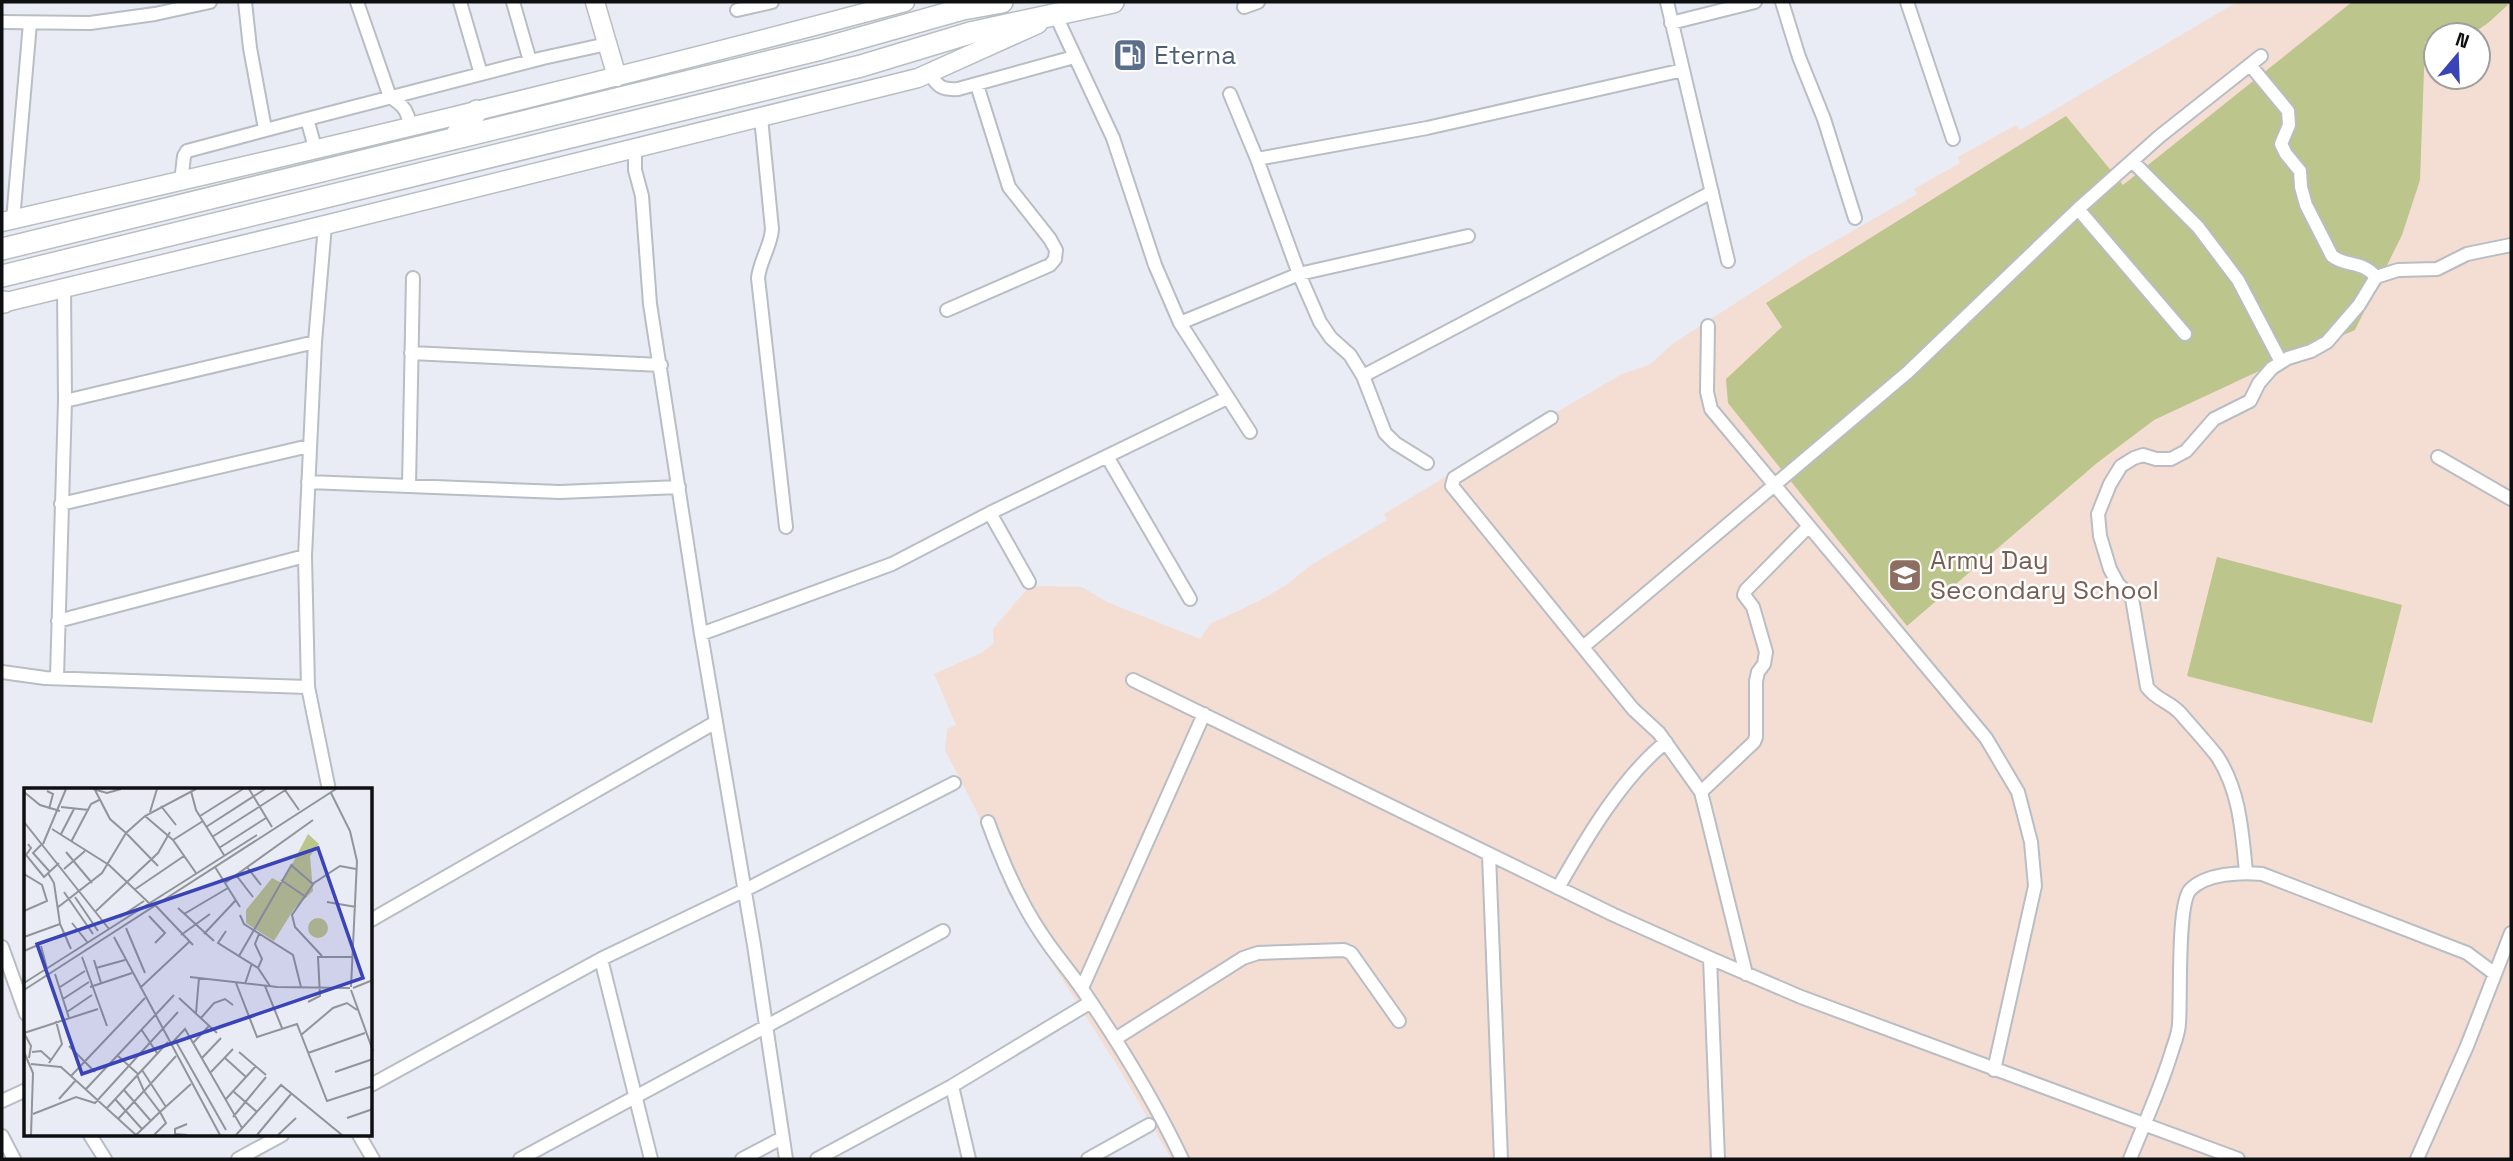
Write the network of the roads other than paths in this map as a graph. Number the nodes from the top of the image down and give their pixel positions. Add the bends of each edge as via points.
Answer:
1 (210, 2) edge
2 (245, 2) edge
3 (357, 2) edge
4 (460, 2) edge
5 (513, 2) edge
6 (595, 2) edge
7 (772, 2) edge
8 (905, 2) edge
9 (1002, 2) edge
10 (1113, 2) edge
11 (1258, 2) edge
12 (1667, 2) edge
13 (1755, 2) edge
14 (1782, 2) edge
15 (1907, 2) edge
16 (1244, 8) dead end
17 (737, 10) dead end
18 (1056, 16) junction
19 (2, 22) edge
20 (30, 23) junction
21 (1671, 23) junction
22 (607, 44) junction
23 (2261, 56) dead end
24 (1074, 57) junction
25 (530, 61) junction
26 (2250, 65) junction
27 (1683, 70) junction
28 (929, 73) junction
29 (481, 74) junction
30 (617, 77) junction
31 (977, 85) junction
32 (1230, 94) dead end
33 (390, 97) junction
34 (477, 111) junction
35 (761, 117) junction
36 (307, 119) junction
37 (411, 127) junction
38 (265, 129) junction
39 (453, 139) junction
40 (1953, 139) dead end
41 (635, 149) junction
42 (316, 150) junction
43 (1257, 159) junction
44 (2132, 161) junction
45 (181, 182) junction
46 (1712, 192) junction
47 (2078, 209) junction
48 (1855, 218) dead end
49 (7, 221) edge
50 (325, 225) junction
51 (1468, 236) dead end
52 (2511, 245) edge
53 (2, 249) edge
54 (1728, 261) dead end
55 (1299, 274) junction
56 (2, 276) edge
57 (2376, 276) junction
58 (413, 278) dead end
59 (64, 286) junction
60 (2, 302) edge
61 (947, 310) dead end
62 (1180, 323) junction
63 (1708, 326) dead end
64 (2185, 334) dead end
65 (315, 342) junction
66 (411, 353) junction
67 (2281, 362) junction
68 (661, 365) junction
69 (1363, 376) junction
70 (1227, 398) junction
71 (65, 401) junction
72 (1551, 418) dead end
73 (1250, 432) dead end
74 (309, 446) junction
75 (2438, 457) dead end
76 (1108, 458) junction
77 (1427, 463) dead end
78 (308, 482) junction
79 (1774, 484) junction
80 (409, 486) junction
81 (679, 487) junction
82 (2511, 499) edge
83 (61, 504) junction
84 (990, 513) junction
85 (1809, 526) junction
86 (786, 527) dead end
87 (305, 556) junction
88 (1029, 582) dead end
89 (1190, 599) dead end
90 (58, 621) junction
91 (701, 634) junction
92 (1583, 647) junction
93 (2, 672) edge
94 (57, 677) junction
95 (1133, 680) dead end
96 (308, 687) junction
97 (1204, 715) junction
98 (716, 722) junction
99 (1666, 742) junction
100 (954, 782) dead end
101 (329, 788) edge
102 (1701, 792) junction
103 (988, 822) dead end
104 (1489, 855) junction
105 (2246, 872) junction
106 (1558, 888) junction
107 (745, 890) junction
108 (373, 919) edge
109 (943, 931) dead end
110 (2511, 933) edge
111 (2, 947) edge
112 (1710, 958) junction
113 (601, 959) junction
114 (1746, 974) junction
115 (2495, 974) junction
116 (1082, 988) junction
117 (1091, 1002) junction
118 (24, 1008) edge
119 (1399, 1021) dead end
120 (766, 1027) junction
121 (1115, 1039) junction
122 (1994, 1070) junction
123 (373, 1084) edge
124 (952, 1086) junction
125 (24, 1091) edge
126 (635, 1097) junction
127 (2, 1101) edge
128 (1149, 1125) dead end
129 (2143, 1126) junction
130 (2, 1136) edge
131 (91, 1136) edge
132 (280, 1136) edge
133 (360, 1136) edge
134 (782, 1138) junction
135 (843, 1153) edge
136 (14, 1159) edge
137 (105, 1159) edge
138 (238, 1159) edge
139 (373, 1159) edge
140 (520, 1159) edge
141 (651, 1159) edge
142 (742, 1159) edge
143 (786, 1159) edge
144 (817, 1159) edge
145 (969, 1159) edge
146 (1088, 1159) edge
147 (1182, 1159) edge
148 (1501, 1159) edge
149 (1718, 1159) edge
150 (2130, 1159) edge
151 (2238, 1159) edge
152 (2417, 1159) edge

1 - 20 street via 89,23
2 - 38 street
3 - 33 street
4 - 29 street
5 - 25 street
6 - 22 main road
7 - 17 street
8 - 30 main road
9 - 39 highway
10 - 18 highway
11 - 16 street
12 - 21 street
13 - 21 street
14 - 48 street
15 - 40 street
18 - 24 street
18 - 28 main road
18 - 56 highway via 970,33 861,66
19 - 20 street
20 - 49 street
21 - 27 street
22 - 25 street
22 - 30 main road
23 - 26 street
24 - 31 street
24 - 62 street via 1113,138 1155,265
25 - 29 street
26 - 44 street
26 - 57 street via 2288,111 2289,125 2281,144 2300,171 2306,205 2332,256 2360,264
27 - 43 street via 1427,128
27 - 46 street
28 - 31 street via 937,86 946,89
28 - 35 main road
29 - 33 street
30 - 34 main road
31 - 61 street via 1009,187 1050,239 1055,259
32 - 43 street
33 - 36 street
33 - 37 street via 408,111
34 - 37 main road
34 - 39 highway
35 - 41 main road
35 - 86 street via 771,240 758,278
36 - 38 street
36 - 42 street
37 - 42 main road
38 - 45 street via 187,151
39 - 53 highway
41 - 50 main road
41 - 68 street via 650,304
42 - 45 main road
43 - 55 street
44 - 47 street
44 - 67 street via 2198,227 2238,280
45 - 49 main road
46 - 54 street
46 - 69 street
47 - 64 street
47 - 79 street via 1908,372
50 - 59 main road
50 - 65 street
51 - 55 street
52 - 57 street via 2467,254 2437,269
55 - 62 street
55 - 69 street via 1320,322
57 - 67 street via 2359,305 2327,342
58 - 66 street
59 - 60 main road
59 - 71 street
62 - 70 street
63 - 79 street via 1711,409
65 - 71 street
65 - 74 street
66 - 68 street
66 - 80 street
67 - 105 street via 2263,377 2250,401 2214,419 2186,452 2171,459 2143,455 2121,466 2098,514 2110,569 2132,598 2147,688 2179,711 2217,756 2237,802
68 - 81 street
69 - 77 street via 1385,433
70 - 73 street
70 - 76 street
71 - 83 street
72 - 92 street via 1451,482
74 - 78 street
74 - 83 street
75 - 82 street
76 - 84 street
76 - 89 street
78 - 80 street
78 - 87 street
79 - 85 street
79 - 92 street
80 - 81 street via 560,492
81 - 91 street
83 - 90 street
84 - 88 street
84 - 91 street via 892,564
85 - 102 street via 1746,590 1766,652 1756,681 1756,737
85 - 122 street via 1986,738 2018,792 2031,842 2035,886
87 - 90 street
87 - 96 street
90 - 94 street
91 - 98 street
92 - 99 street
93 - 94 street
94 - 96 street
95 - 97 street
96 - 101 street
97 - 104 street
97 - 116 street
98 - 107 street
98 - 108 street
99 - 102 street
99 - 106 street via 1645,758 1581,846
100 - 107 street
102 - 114 street
103 - 116 street via 1005,870 1040,932
104 - 106 street
104 - 148 street
105 - 115 street via 2262,874 2467,953
105 - 129 street via 2211,877 2190,890 2184,905 2179,1025
106 - 112 street
107 - 113 street
107 - 120 street
109 - 120 street
110 - 115 street
111 - 118 street
112 - 114 street
112 - 149 street
113 - 123 street
113 - 126 street
114 - 122 street
115 - 152 street
116 - 117 street
117 - 121 street
117 - 124 street
119 - 121 street via 1351,953 1258,953
120 - 126 street
120 - 134 street
121 - 147 street
122 - 129 street
124 - 135 street
124 - 145 street
125 - 127 street
126 - 140 street
126 - 141 street
128 - 146 street
129 - 150 street
129 - 151 street
130 - 136 street
131 - 137 street
132 - 138 street
133 - 139 street
134 - 142 street
134 - 143 street
135 - 144 street

